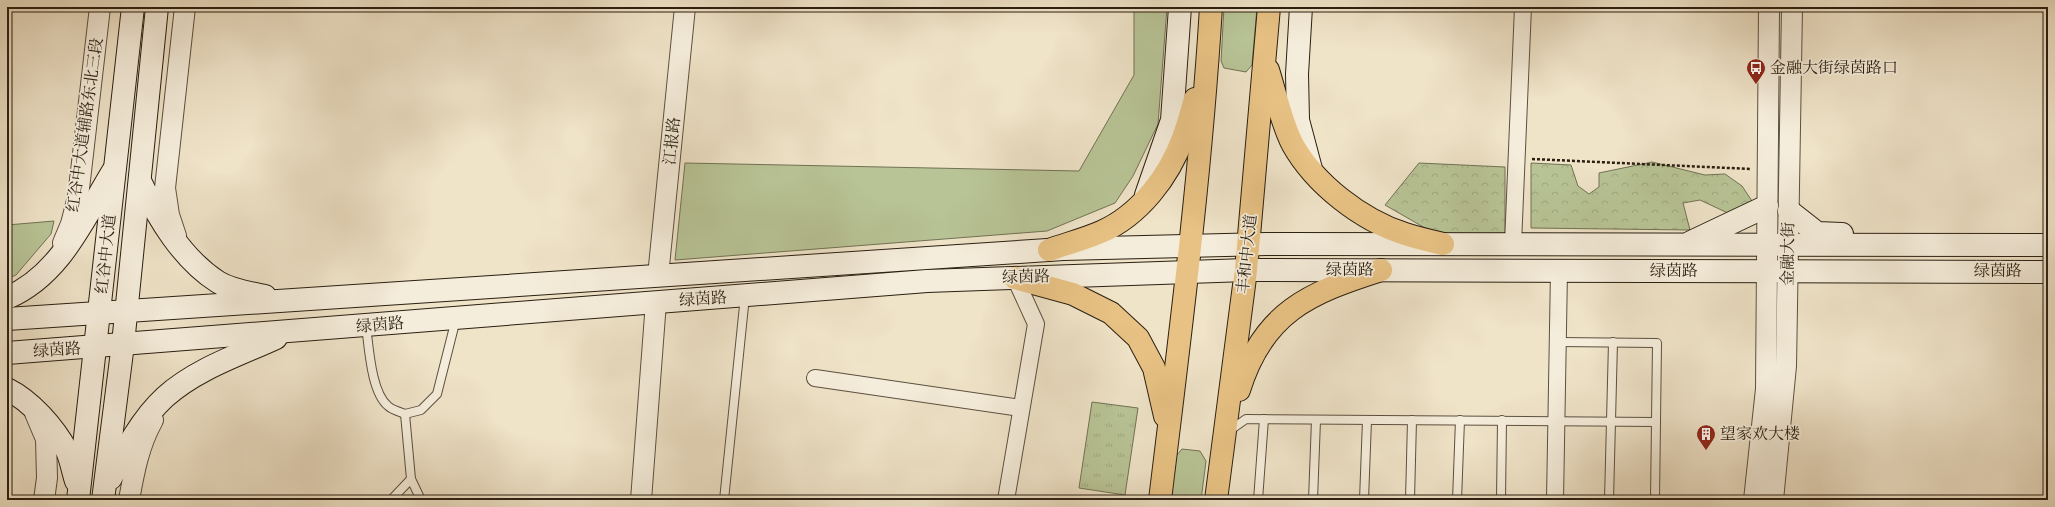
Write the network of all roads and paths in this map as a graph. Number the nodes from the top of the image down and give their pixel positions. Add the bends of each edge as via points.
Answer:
1 (100, 7) edge
2 (133, 7) edge
3 (157, 7) edge
4 (185, 7) edge
5 (685, 7) edge
6 (1180, 7) edge
7 (1211, 7) edge
8 (1270, 7) edge
9 (1301, 7) edge
10 (1523, 7) edge
11 (1769, 7) edge
12 (1792, 7) edge
13 (1208, 54) junction
14 (1265, 59) junction
15 (1517, 159) junction
16 (115, 167) junction
17 (1768, 170) junction
18 (1312, 174) junction
19 (140, 181) junction
20 (1144, 199) junction
21 (1768, 206) junction
22 (1789, 211) junction
23 (1249, 244) junction
24 (1443, 244) junction
25 (1513, 244) junction
26 (1686, 244) junction
27 (1778, 245) junction
28 (1915, 245) junction
29 (2048, 245) edge
30 (1191, 246) junction
31 (181, 247) junction
32 (1049, 250) junction
33 (54, 264) junction
34 (1246, 270) junction
35 (1381, 270) junction
36 (1558, 271) junction
37 (1777, 271) junction
38 (1188, 272) junction
39 (2048, 272) edge
40 (658, 276) junction
41 (1015, 278) junction
42 (746, 295) junction
43 (7, 298) edge
44 (290, 300) junction
45 (656, 302) junction
46 (126, 311) junction
47 (99, 313) junction
48 (456, 318) junction
49 (7, 319) edge
50 (366, 326) junction
51 (291, 332) junction
52 (1558, 342) junction
53 (1613, 342) junction
54 (122, 344) junction
55 (95, 347) junction
56 (7, 353) edge
57 (815, 378) dead end
58 (7, 389) edge
59 (165, 397) junction
60 (32, 406) junction
61 (1022, 408) junction
62 (405, 414) junction
63 (1264, 419) junction
64 (1316, 420) junction
65 (1367, 420) junction
66 (1412, 420) junction
67 (1460, 420) junction
68 (1502, 420) junction
69 (1556, 420) junction
70 (1611, 421) junction
71 (1656, 422) junction
72 (1169, 430) junction
73 (1224, 435) junction
74 (411, 479) junction
75 (104, 495) edge
76 (78, 496) edge
77 (44, 500) edge
78 (129, 500) edge
79 (390, 500) edge
80 (421, 500) edge
81 (641, 500) edge
82 (724, 500) edge
83 (1006, 500) edge
84 (1160, 500) edge
85 (1216, 500) edge
86 (1258, 500) edge
87 (1313, 500) edge
88 (1364, 500) edge
89 (1410, 500) edge
90 (1458, 500) edge
91 (1501, 500) edge
92 (1555, 500) edge
93 (1609, 500) edge
94 (1655, 500) edge
95 (1754, 500) edge
96 (1773, 500) edge

1 - 33 street, 红谷中大道辅路东北三段 via 78,197 71,224
2 - 16 main road, 红谷中大道
3 - 19 main road, 红谷中大道
4 - 31 street via 165,188 169,215
5 - 40 street, 江报路
6 - 20 main road via 1172,120
7 - 13 main road
8 - 14 main road, 丰和中大道
9 - 18 main road via 1297,74 1298,120
10 - 15 street
11 - 17 street, 金融大街
12 - 22 street, 金融大街
13 - 20 main road via 1183,138 1160,183
13 - 30 main road
14 - 18 main road via 1292,144
14 - 23 main road, 丰和中大道
15 - 17 path
15 - 25 street
16 - 33 main road via 65,251
16 - 47 main road, 红谷中大道
17 - 21 street, 金融大街
18 - 24 main road via 1344,202 1375,220 1404,234
19 - 31 main road via 154,210
19 - 46 main road, 红谷中大道
20 - 32 main road via 1129,215 1102,232
21 - 26 main road
21 - 27 street, 金融大街
22 - 27 street, 金融大街
22 - 28 main road via 1817,233 1894,236
23 - 24 main road, 绿茵路
23 - 30 main road, 绿茵路
23 - 34 main road, 丰和中大道
24 - 25 main road, 绿茵路
25 - 26 main road, 绿茵路
26 - 27 main road, 绿茵路
27 - 28 main road, 绿茵路
27 - 37 street, 金融大街
28 - 29 main road, 绿茵路
30 - 32 main road, 绿茵路
30 - 38 main road
31 - 44 main road via 218,282 248,293
32 - 40 main road, 绿茵路
33 - 43 main road via 36,281
34 - 35 main road, 绿茵路
34 - 38 main road, 绿茵路
34 - 73 main road, 丰和中大道
35 - 36 main road, 绿茵路
35 - 73 main road via 1316,293 1286,313 1265,334 1245,369
36 - 37 main road, 绿茵路
36 - 52 street
37 - 39 main road, 绿茵路
37 - 95 street, 金融大街
37 - 96 street, 金融大街 via 1786,366
38 - 41 main road, 绿茵路
38 - 72 main road
40 - 44 main road, 绿茵路
41 - 42 main road, 绿茵路 via 927,281
41 - 61 street via 1036,324
41 - 72 main road via 1073,294 1111,313 1138,338 1154,368
42 - 45 main road, 绿茵路
42 - 82 lane
44 - 46 main road, 绿茵路
45 - 48 main road, 绿茵路
45 - 81 street
46 - 47 main road, 绿茵路
46 - 54 main road, 红谷中大道
47 - 49 main road, 绿茵路
47 - 55 main road, 红谷中大道
48 - 50 main road, 绿茵路
48 - 62 lane via 437,394 421,410
50 - 51 main road, 绿茵路
50 - 62 lane via 376,387 387,406
51 - 54 main road, 绿茵路
51 - 59 main road via 201,372
52 - 53 lane
52 - 69 street
53 - 70 lane
53 - 71 lane via 1657,342
54 - 55 main road, 绿茵路
54 - 75 main road, 红谷中大道
55 - 56 main road, 绿茵路
55 - 76 main road, 红谷中大道
57 - 61 street
58 - 60 main road
59 - 75 main road via 125,450
59 - 78 street via 146,432 135,464
60 - 76 main road via 67,452
60 - 77 street via 46,440 47,478
61 - 83 street
62 - 74 lane
63 - 64 lane
63 - 73 lane via 1246,419
63 - 86 lane
64 - 65 lane
64 - 87 lane
65 - 66 lane
65 - 88 lane
66 - 67 lane
66 - 89 lane
67 - 68 lane
67 - 90 lane
68 - 69 lane
68 - 91 lane
69 - 70 lane
69 - 92 street
70 - 71 lane
70 - 93 lane
71 - 94 lane
72 - 84 main road
73 - 85 main road, 丰和中大道
74 - 79 lane
74 - 80 lane

